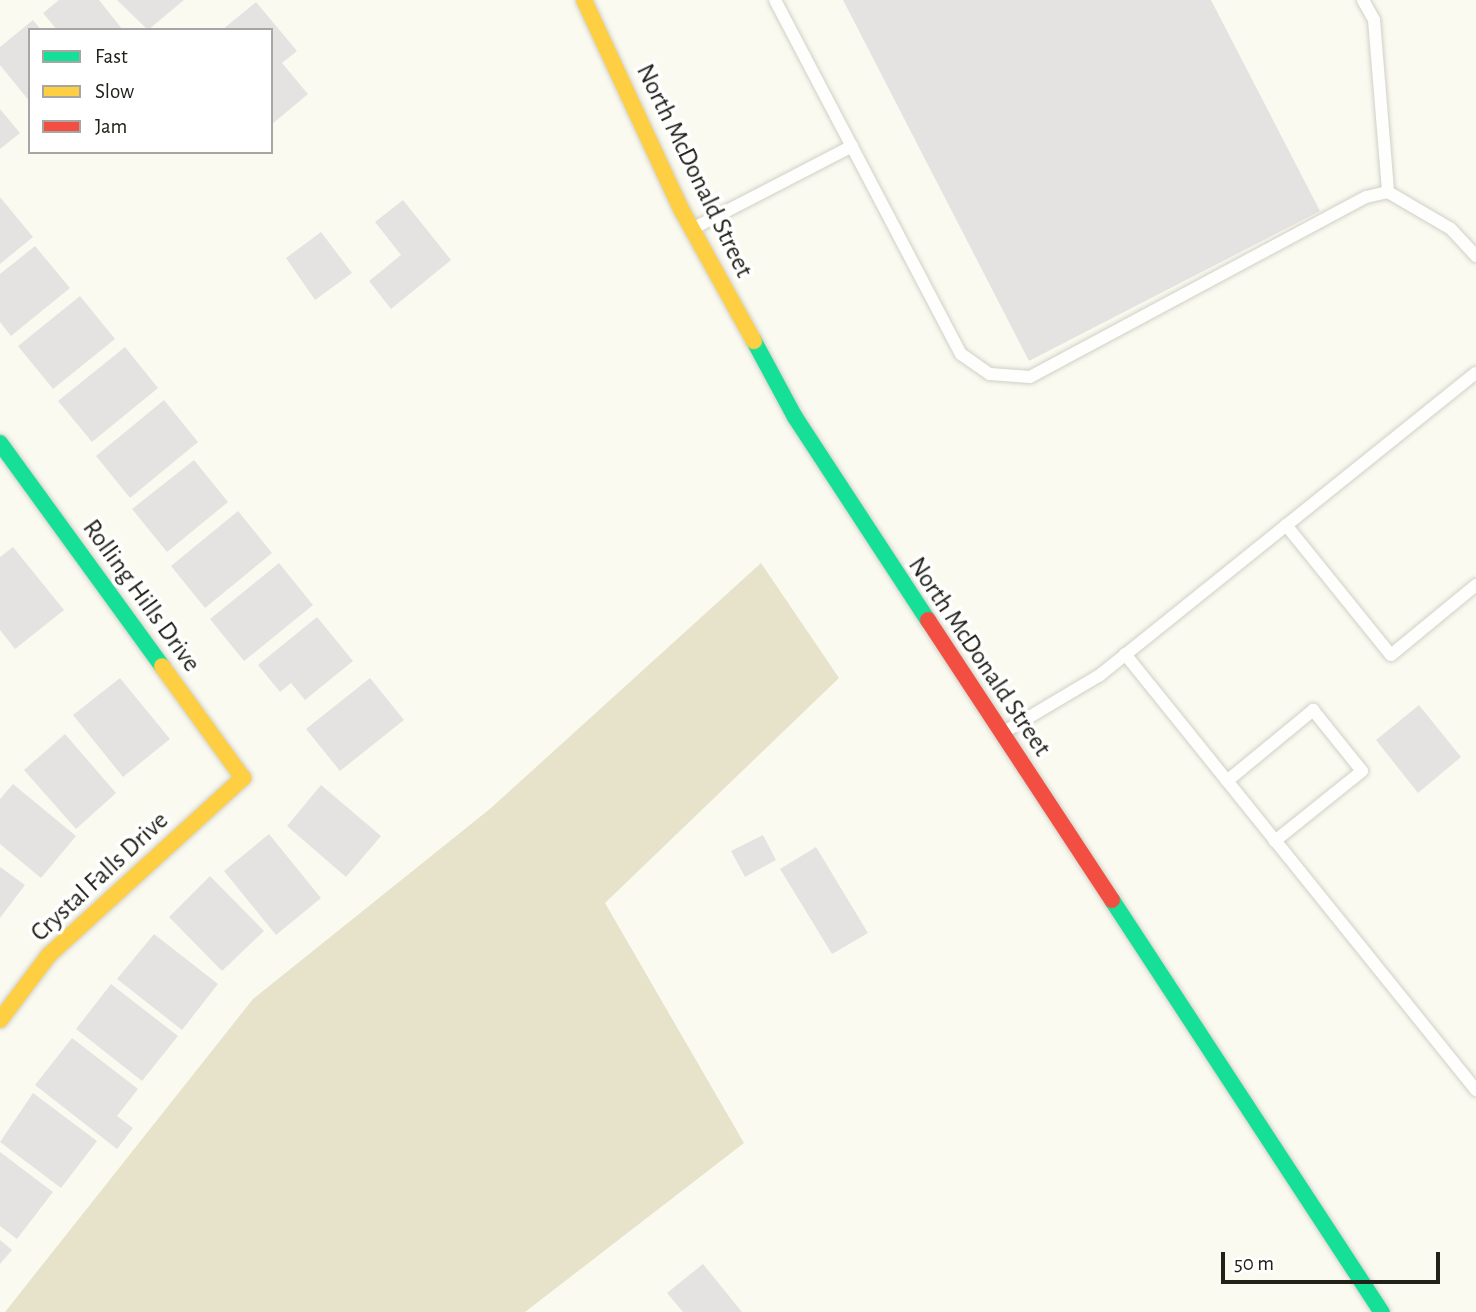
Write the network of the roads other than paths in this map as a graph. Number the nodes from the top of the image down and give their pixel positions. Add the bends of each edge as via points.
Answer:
1 (584, 0) edge
2 (775, 0) edge
3 (1363, 0) edge
4 (852, 146) junction
5 (1388, 192) junction
6 (692, 229) junction
7 (1476, 256) edge
8 (1476, 373) edge
9 (0, 443) edge
10 (1286, 525) junction
11 (1476, 585) edge
12 (1125, 654) junction
13 (1001, 734) junction
14 (243, 778) joint
15 (1227, 780) junction
16 (1275, 841) junction
17 (0, 1020) edge
18 (1476, 1090) edge
19 (1382, 1312) edge

1 - 6 main road, North McDonald Street
2 - 4 lane
3 - 5 lane via 1374,20
4 - 5 lane via 961,354 990,374 1030,377 1366,197
4 - 6 lane
5 - 7 lane via 1451,229
6 - 13 main road, North McDonald Street via 795,417
8 - 10 lane
9 - 14 main road, Rolling Hills Drive
10 - 11 lane via 1391,655
10 - 12 lane
12 - 13 lane
12 - 15 lane
13 - 19 main road, North McDonald Street
14 - 17 main road, Crystal Falls Drive via 49,955
15 - 16 lane
15 - 16 lane via 1313,710 1362,771
16 - 18 lane

